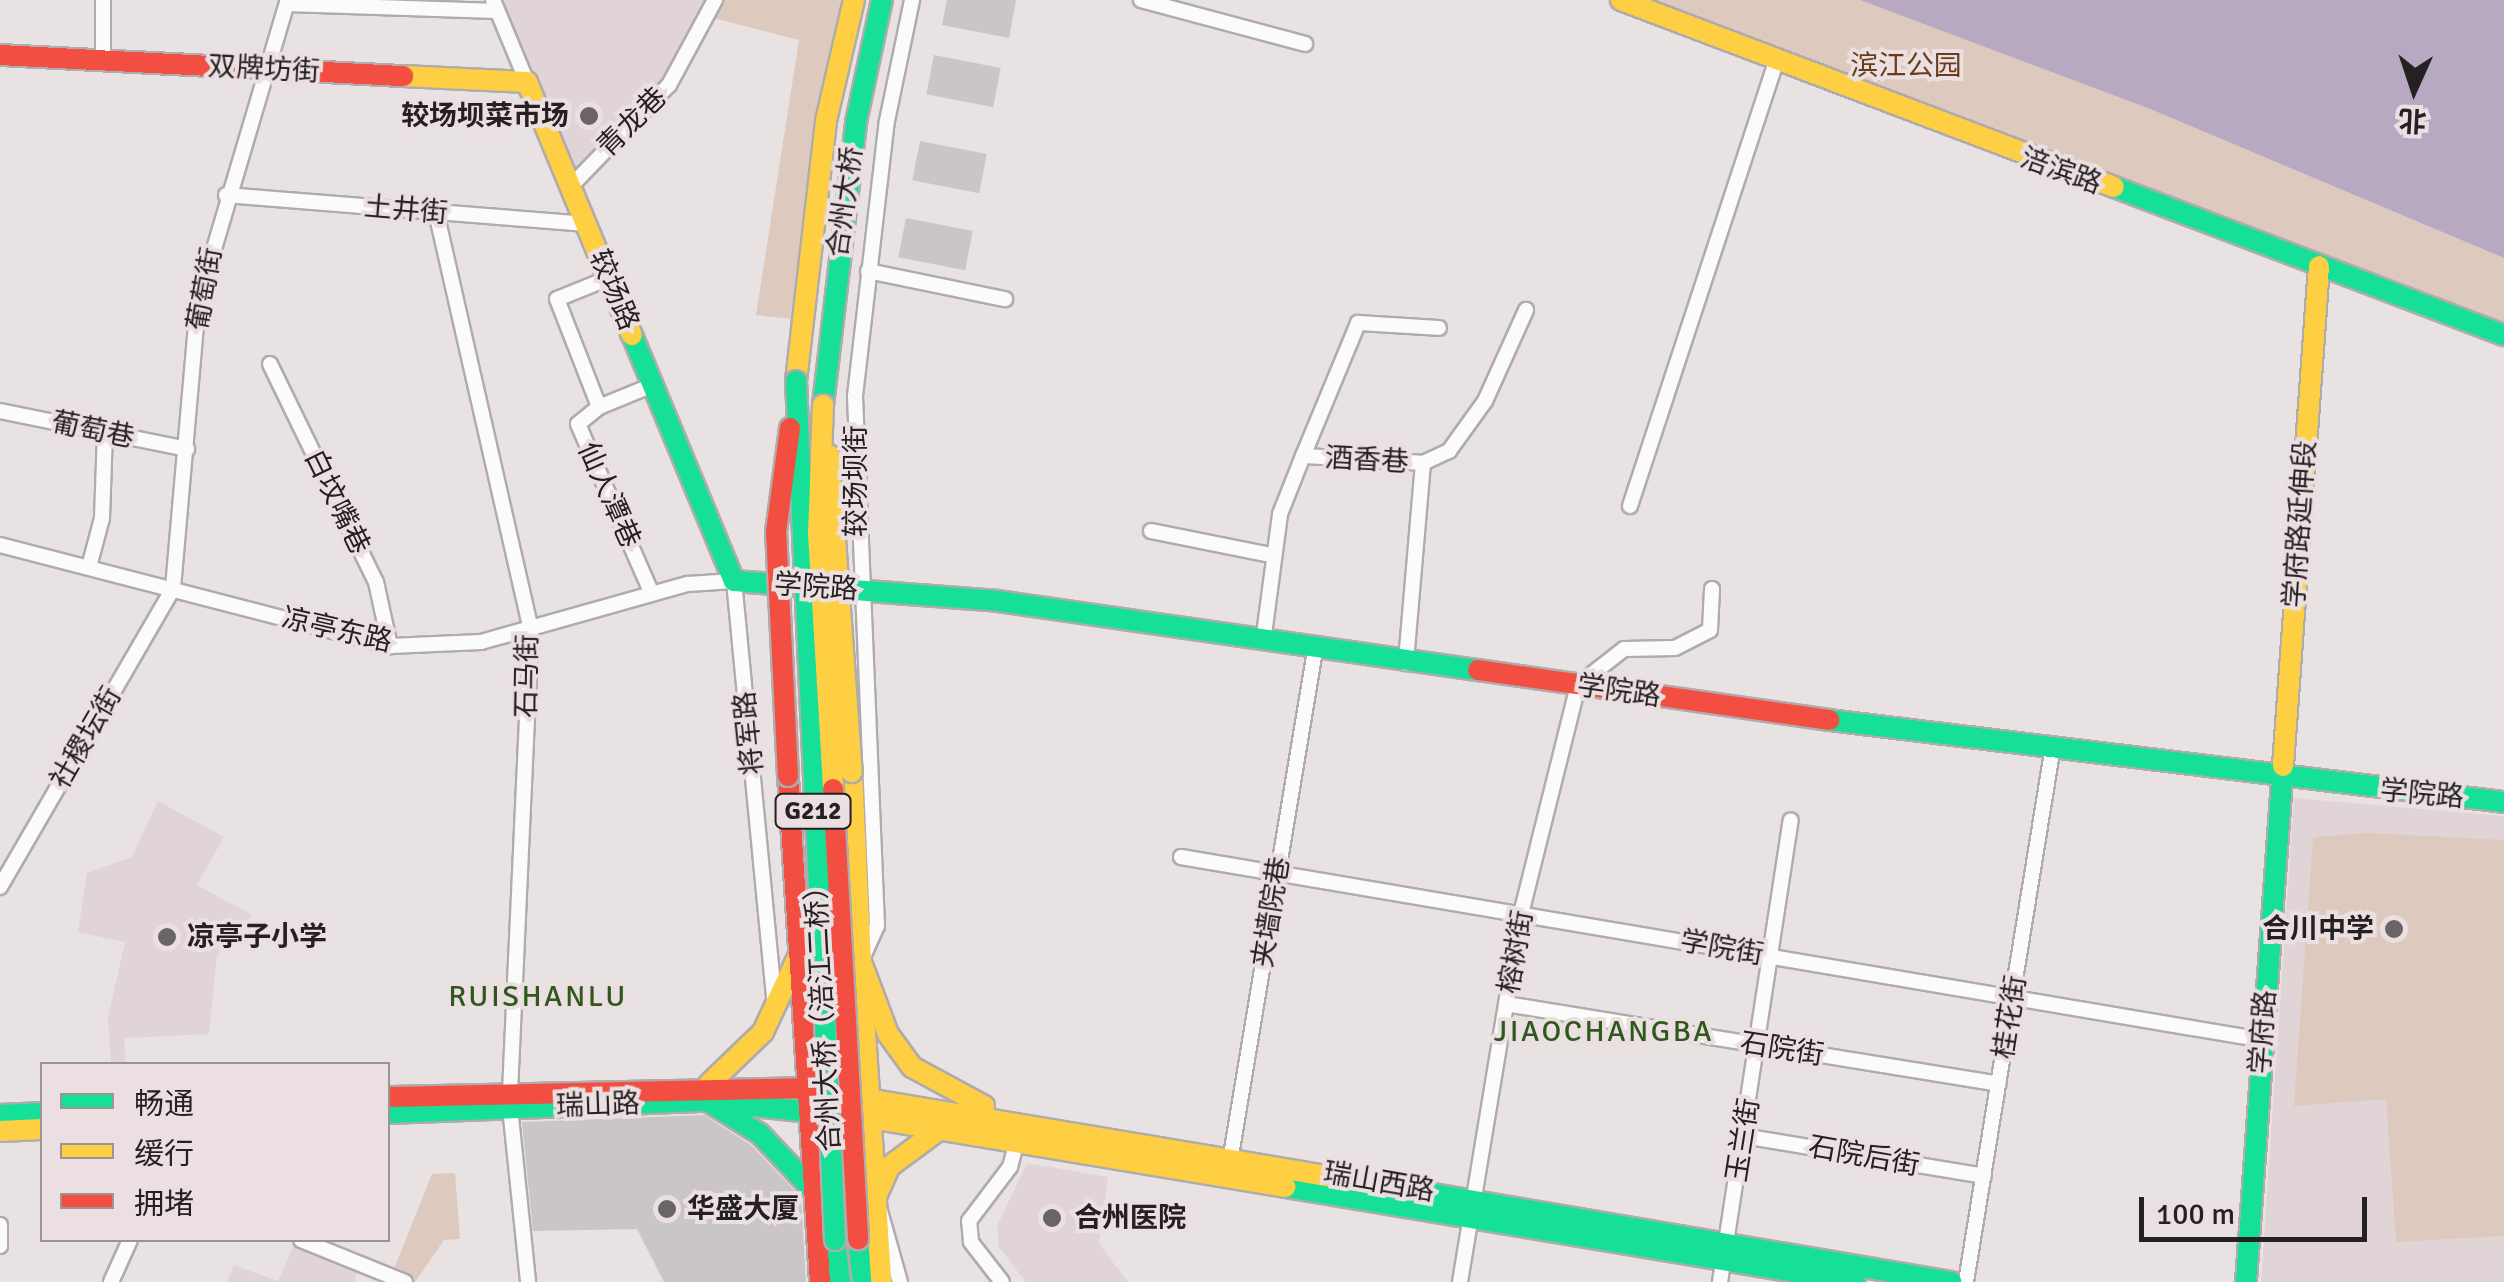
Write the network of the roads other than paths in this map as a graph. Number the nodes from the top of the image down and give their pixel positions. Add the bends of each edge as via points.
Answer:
1 (103, 0) edge
2 (715, 0) edge
3 (854, 0) edge
4 (882, 0) edge
5 (912, 0) edge
6 (1140, 0) edge
7 (1621, 0) edge
8 (288, 2) edge
9 (495, 5) edge
10 (1305, 44) dead end
11 (0, 56) edge
12 (103, 62) junction
13 (1776, 62) junction
14 (263, 69) junction
15 (527, 82) junction
16 (571, 186) junction
17 (226, 196) junction
18 (436, 212) junction
19 (586, 224) junction
20 (2320, 266) junction
21 (868, 270) junction
22 (609, 278) junction
23 (1005, 299) dead end
24 (1526, 310) dead end
25 (1439, 328) dead end
26 (2504, 334) edge
27 (270, 364) dead end
28 (796, 382) junction
29 (653, 385) junction
30 (823, 405) junction
31 (600, 407) junction
32 (0, 411) edge
33 (105, 432) junction
34 (187, 449) junction
35 (1303, 456) junction
36 (1422, 463) junction
37 (1630, 506) dead end
38 (1151, 531) dead end
39 (0, 545) edge
40 (1271, 555) junction
41 (88, 567) junction
42 (734, 581) junction
43 (172, 588) junction
44 (1712, 589) dead end
45 (858, 590) junction
46 (652, 594) junction
47 (530, 630) junction
48 (1263, 642) junction
49 (390, 646) junction
50 (1315, 650) junction
51 (1406, 663) junction
52 (1578, 685) junction
53 (2052, 752) junction
54 (2280, 782) junction
55 (2504, 802) edge
56 (1791, 820) dead end
57 (1181, 857) dead end
58 (1278, 873) junction
59 (3, 878) edge
60 (1521, 914) junction
61 (1771, 956) junction
62 (798, 957) junction
63 (861, 962) junction
64 (2013, 997) junction
65 (775, 1004) junction
66 (1506, 1004) junction
67 (2263, 1040) junction
68 (1757, 1046) junction
69 (1999, 1084) junction
70 (708, 1092) junction
71 (390, 1097) edge
72 (807, 1098) junction
73 (510, 1099) junction
74 (869, 1106) junction
75 (390, 1113) edge
76 (40, 1114) edge
77 (0, 1115) edge
78 (944, 1126) junction
79 (1016, 1128) junction
80 (40, 1129) edge
81 (0, 1131) edge
82 (1744, 1136) junction
83 (1230, 1165) junction
84 (1984, 1176) junction
85 (812, 1189) junction
86 (874, 1200) junction
87 (1472, 1207) junction
88 (0, 1225) edge
89 (129, 1242) edge
90 (307, 1242) edge
91 (0, 1246) edge
92 (1726, 1251) junction
93 (111, 1282) edge
94 (405, 1282) edge
95 (528, 1282) edge
96 (820, 1282) edge
97 (840, 1282) edge
98 (863, 1282) edge
99 (881, 1282) edge
100 (900, 1282) edge
101 (1002, 1282) edge
102 (1460, 1282) edge
103 (1720, 1282) edge
104 (1855, 1282) edge
105 (1951, 1282) edge
106 (1966, 1282) edge
107 (2246, 1282) edge

1 - 12 street
2 - 16 street, 青龙巷 via 669,85
3 - 28 main road, 合州大桥 / G212 via 826,121
4 - 30 main road, 合州大桥 / G212 via 853,140
5 - 21 street, 较场坝街
6 - 10 street
7 - 13 main road, 涪滨路
8 - 9 street
8 - 14 street, 葡萄街
9 - 15 street, 较场路
11 - 12 main road, 双牌坊街
12 - 14 main road, 双牌坊街
13 - 20 main road, 涪滨路
13 - 37 street
14 - 15 main road, 双牌坊街
14 - 17 street, 葡萄街
15 - 16 main road, 较场路
16 - 19 main road, 较场路
17 - 18 street, 土井街
17 - 34 street, 葡萄街 via 198,303
18 - 19 street, 土井街
18 - 47 street, 石马街
19 - 22 main road, 较场路
20 - 26 main road, 涪滨路
20 - 54 main road, 学府路延伸段
21 - 23 street
21 - 45 street, 较场坝街 via 855,396
22 - 29 main road, 较场路
22 - 31 street, 仙人潭巷 via 557,299
24 - 36 street via 1485,402 1449,451
25 - 35 street via 1358,322
27 - 49 street, 白坟嘴巷 via 376,582
28 - 62 main road, bridge via 776,532
28 - 97 main road, 合州大桥（涪江二桥） / G212, bridge
29 - 31 street, 仙人潭巷
29 - 42 main road, 较场路
30 - 63 main road, bridge
30 - 98 main road, 合州大桥（涪江二桥） / G212, bridge via 818,533
31 - 46 street, 仙人潭巷 via 578,424
32 - 33 street, 葡萄巷
33 - 34 street, 葡萄巷
33 - 41 street via 102,518
34 - 43 street, 葡萄街
35 - 36 street, 酒香巷
35 - 40 street, 酒香巷
36 - 51 street, 酒香巷
38 - 40 street
39 - 41 street, 凉亭东路
40 - 48 street, 酒香巷
41 - 43 street, 凉亭东路
42 - 45 main road, 学院路
42 - 46 street, 凉亭东路
42 - 65 street, 将军路
43 - 49 street, 凉亭东路
43 - 59 street, 社稷坛街
44 - 52 street via 1710,630 1675,648 1624,648
45 - 48 main road, 学院路 via 998,601
45 - 63 street, 较场坝街 via 877,926
46 - 47 street, 凉亭东路
47 - 49 street, 凉亭东路
47 - 73 street, 石马街
48 - 50 main road, 学院路
50 - 51 main road, 学院路
50 - 58 street, 夹墙院巷
51 - 52 main road, 学院路
52 - 53 main road, 学院路
52 - 60 street, 榕树街
53 - 54 main road, 学院路
53 - 64 street, 桂花街
54 - 55 main road, 学院路
54 - 67 main road, 学府路
56 - 61 street, 玉兰街
57 - 58 street, 学院街
58 - 60 street, 学院街
58 - 83 street, 夹墙院巷
60 - 61 street, 学院街
60 - 66 street, 榕树街
61 - 64 street, 学院街
61 - 68 street, 玉兰街
62 - 65 main road
62 - 72 main road
63 - 74 main road
63 - 79 main road via 888,1034 912,1067
64 - 67 street, 学院街
64 - 69 street, 桂花街
65 - 70 main road via 743,1056
66 - 68 street, 石院街
66 - 87 street, 榕树街
67 - 107 main road, 学府路
68 - 69 street, 石院街
68 - 82 street, 玉兰街
69 - 84 street, 桂花街
70 - 72 main road, 瑞山路
70 - 73 main road, 瑞山路
70 - 85 main road
71 - 73 main road, 瑞山路
72 - 74 main road, 瑞山西路
72 - 85 main road
73 - 75 main road, 瑞山路
73 - 95 street, 石马街
74 - 78 main road, 瑞山西路
74 - 79 main road, 瑞山西路
74 - 86 main road
76 - 77 main road
78 - 79 main road, 瑞山西路
78 - 86 main road via 890,1166
79 - 83 main road, 瑞山西路
79 - 101 street via 1010,1167 970,1221 971,1242
80 - 81 main road
82 - 84 street, 石院后街
82 - 92 street, 玉兰街
83 - 87 main road, 瑞山西路
84 - 106 street, 桂花街
85 - 96 main road
86 - 99 main road
86 - 100 street via 894,1237
87 - 92 main road, 瑞山西路
87 - 102 street, 榕树街
88 - 91 street
89 - 93 street
90 - 94 street
92 - 103 street, 玉兰街
92 - 104 main road, 瑞山西路
92 - 105 main road, 瑞山西路

